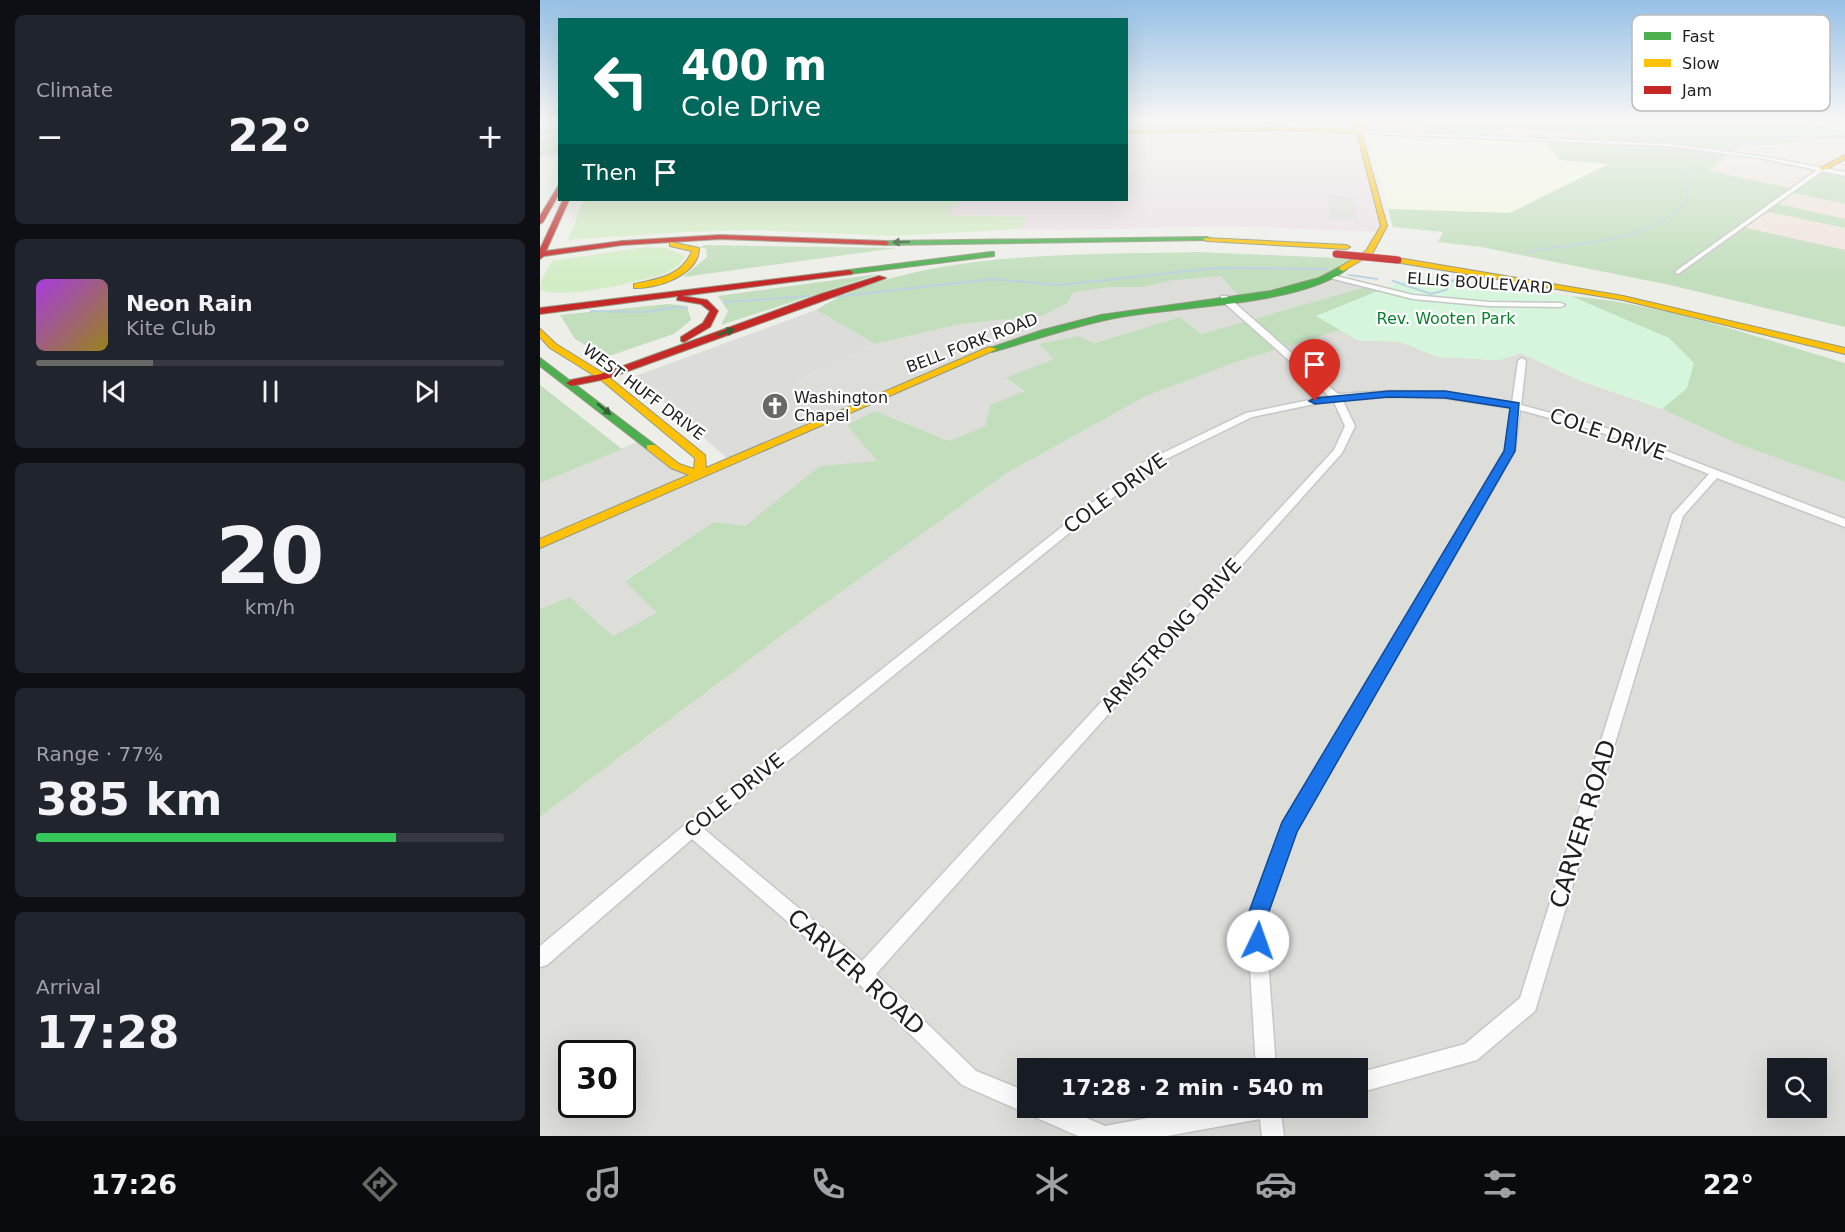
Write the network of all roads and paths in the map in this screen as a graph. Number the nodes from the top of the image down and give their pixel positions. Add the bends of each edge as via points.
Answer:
1 (1371, 173) edge
2 (1816, 173) edge
3 (558, 189) edge
4 (566, 201) edge
5 (540, 222) edge
6 (1064, 241) junction
7 (1341, 251) junction
8 (1019, 252) junction
9 (540, 256) edge
10 (1403, 256) junction
11 (1678, 272) dead end
12 (1328, 276) junction
13 (608, 298) junction
14 (1224, 298) junction
15 (540, 302) edge
16 (1561, 306) dead end
17 (540, 311) edge
18 (540, 332) edge
19 (1845, 340) edge
20 (1845, 351) edge
21 (540, 361) edge
22 (1522, 361) dead end
23 (598, 374) junction
24 (571, 383) junction
25 (1336, 397) junction
26 (1515, 406) junction
27 (1716, 473) junction
28 (699, 475) junction
29 (1845, 523) edge
30 (540, 544) edge
31 (692, 829) junction
32 (540, 958) edge
33 (864, 974) junction
34 (1265, 1058) edge
35 (1368, 1080) edge
36 (1017, 1098) edge
37 (1062, 1118) edge
38 (1207, 1118) edge
39 (1271, 1118) edge
40 (1105, 1136) edge
41 (1274, 1136) edge

1 - 12 main road, BELL FORK ROAD via 1384,226 1380,239 1361,260
2 - 11 street
3 - 5 main road
4 - 9 main road
6 - 7 main road via 1211,239
6 -> 9 main road via 892,243 720,237 622,243
6 - 13 main road via 944,250
7 - 8 main road via 1172,247
7 - 10 main road
8 - 13 main road
23 -> 8 main road via 862,283
9 - 13 main road via 645,245 684,245 696,250 695,259 686,269
10 - 19 main road via 1521,268 1627,287
10 - 20 main road via 1596,290
12 - 14 main road, BELL FORK ROAD
12 - 16 street, ELLIS BOULEVARD via 1413,297
13 - 15 main road
13 - 17 main road
13 - 23 main road via 678,298 704,302 714,311 699,332
14 - 25 street, ARMSTRONG DRIVE
14 - 28 main road, BELL FORK ROAD via 1113,315 993,349
18 - 23 main road, WEST HUFF DRIVE via 553,346
21 - 24 main road, WEST HUFF DRIVE
22 - 26 street
23 - 24 main road
23 - 28 main road, WEST HUFF DRIVE via 701,457
24 -> 28 main road, WEST HUFF DRIVE via 675,466
25 - 26 street, COLE DRIVE via 1445,394
25 - 31 street, COLE DRIVE via 1249,416 1148,464
25 - 33 street, ARMSTRONG DRIVE via 1350,426 1338,451
26 - 27 street, COLE DRIVE via 1603,430
26 - 34 street via 1510,451 1289,828 1256,920
27 - 29 street, COLE DRIVE
27 - 35 street, CARVER ROAD via 1678,515 1528,1004 1470,1053
28 - 30 main road, BELL FORK ROAD
31 - 32 street, COLE DRIVE
31 - 33 street, CARVER ROAD
33 - 36 street, CARVER ROAD via 969,1078
37 - 40 street
38 - 40 street
39 - 41 street

